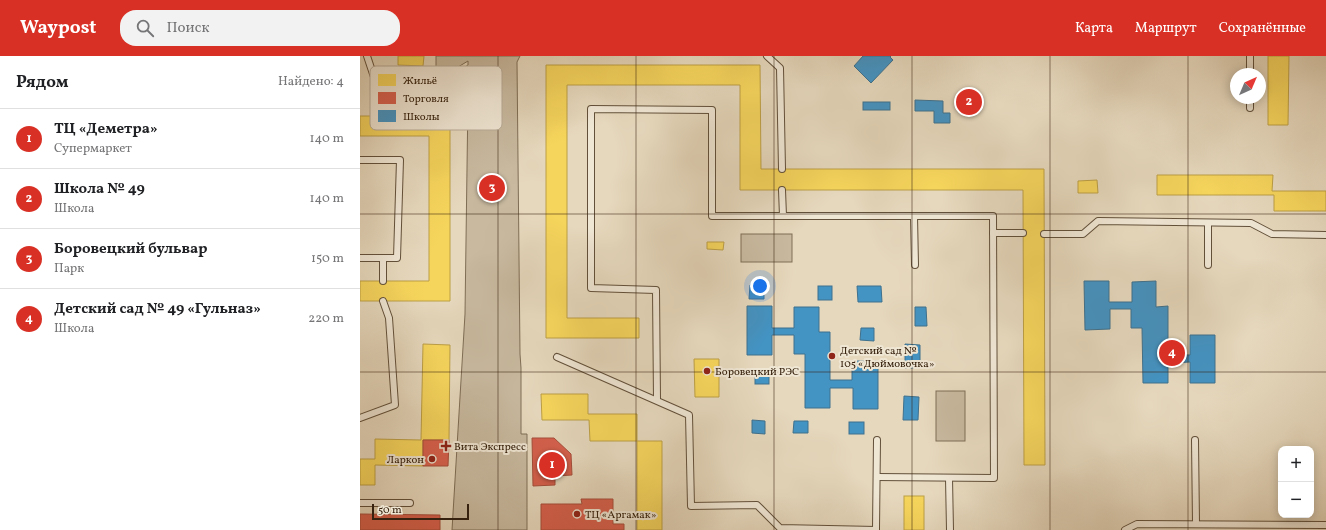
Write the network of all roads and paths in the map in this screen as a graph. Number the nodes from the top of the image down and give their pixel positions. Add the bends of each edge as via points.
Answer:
1 (367, 56) edge
2 (767, 56) edge
3 (1250, 56) edge
4 (370, 66) edge
5 (1250, 68) edge
6 (1250, 104) edge
7 (1250, 108) dead end
8 (360, 160) edge
9 (782, 169) dead end
10 (782, 190) dead end
11 (783, 216) junction
12 (914, 216) junction
13 (1208, 223) junction
14 (993, 233) junction
15 (1023, 233) dead end
16 (1044, 234) dead end
17 (1326, 235) edge
18 (360, 258) edge
19 (383, 258) junction
20 (916, 265) dead end
21 (1208, 265) dead end
22 (383, 281) dead end
23 (383, 301) dead end
24 (557, 357) dead end
25 (656, 400) junction
26 (360, 418) edge
27 (877, 440) dead end
28 (1195, 440) dead end
29 (877, 477) junction
30 (949, 478) junction
31 (360, 503) edge
32 (410, 503) dead end
33 (1196, 524) junction
34 (1326, 525) edge
35 (1251, 527) edge
36 (876, 530) edge
37 (950, 530) edge
38 (1125, 530) edge

1 - 4 lane
2 - 9 lane via 780,68
3 - 5 lane
6 - 7 lane
8 - 19 lane via 400,160 397,258
10 - 11 lane
11 - 12 lane
11 - 25 lane via 712,216 712,110 591,109 591,288 656,290
12 - 14 lane via 993,216
12 - 20 lane
13 - 16 lane via 1098,221 1083,234
13 - 17 lane via 1251,223 1272,234
13 - 21 lane
14 - 15 lane
14 - 30 lane via 994,478
18 - 19 lane
19 - 22 lane
23 - 26 lane via 389,318 395,405
24 - 25 lane
25 - 36 lane via 689,414 691,506 757,505 780,528
27 - 29 lane
28 - 33 lane
29 - 30 lane
29 - 36 lane
30 - 37 lane
31 - 32 lane
33 - 35 lane
33 - 38 lane via 1138,524
34 - 35 lane

